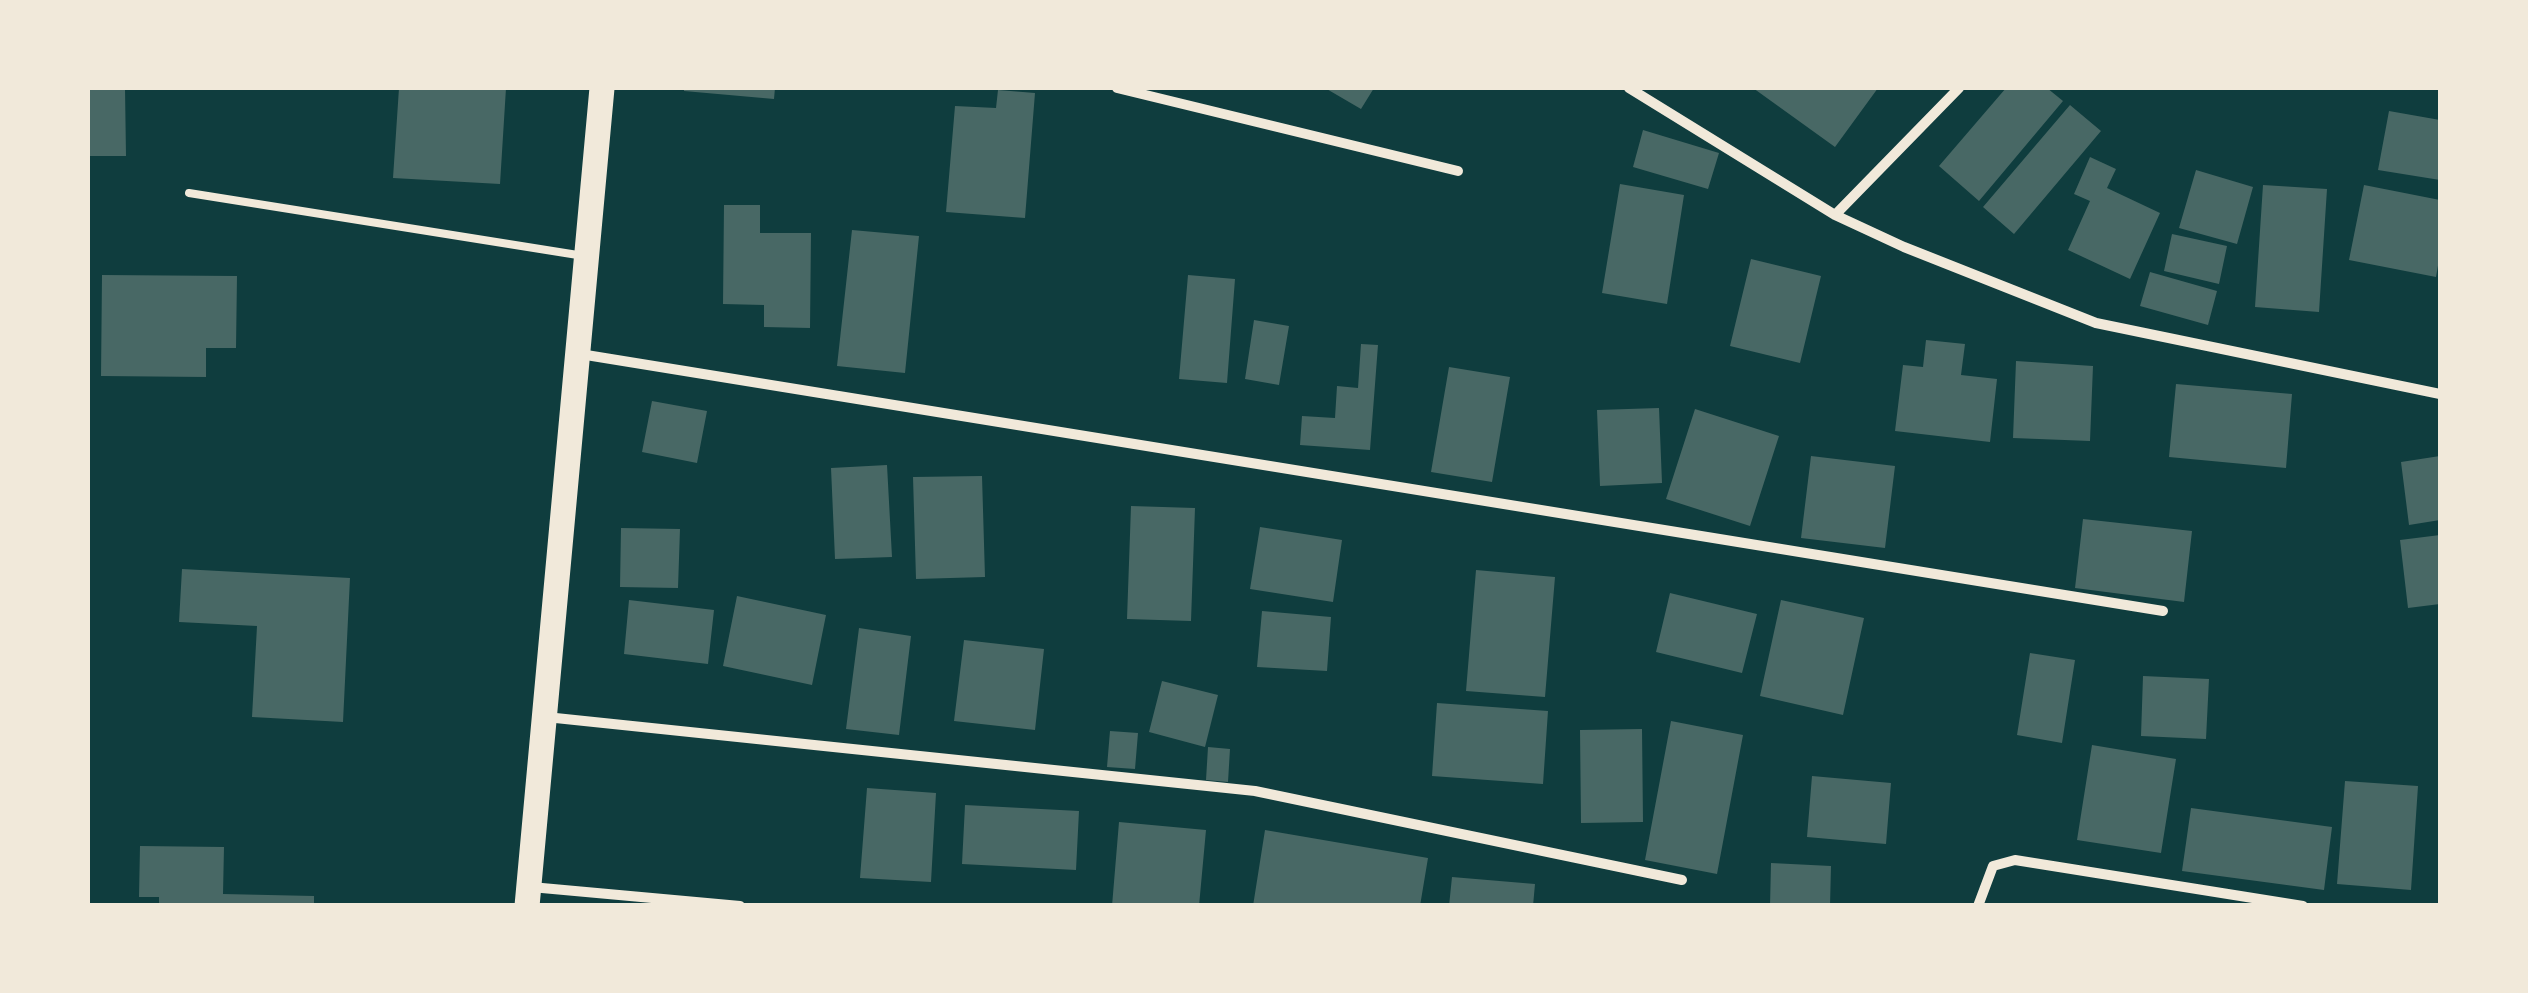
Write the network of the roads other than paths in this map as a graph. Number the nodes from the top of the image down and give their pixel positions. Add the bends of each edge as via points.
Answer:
1 (602, 88) edge
2 (1117, 88) edge
3 (1630, 88) edge
4 (1959, 88) edge
5 (1458, 171) dead end
6 (189, 194) dead end
7 (1835, 215) junction
8 (585, 257) junction
9 (576, 354) junction
10 (2440, 394) edge
11 (2163, 611) dead end
12 (544, 717) junction
13 (1682, 880) dead end
14 (528, 896) edge
15 (740, 906) edge
16 (1978, 906) edge
17 (2303, 906) edge

1 - 8 main road
2 - 5 street
3 - 7 street
4 - 7 street
6 - 8 lane
7 - 10 street via 2096,323
8 - 9 main road
9 - 11 street
9 - 12 main road
12 - 13 street via 1254,791
12 - 14 main road
14 - 15 street
16 - 17 street via 1993,866 2014,860

